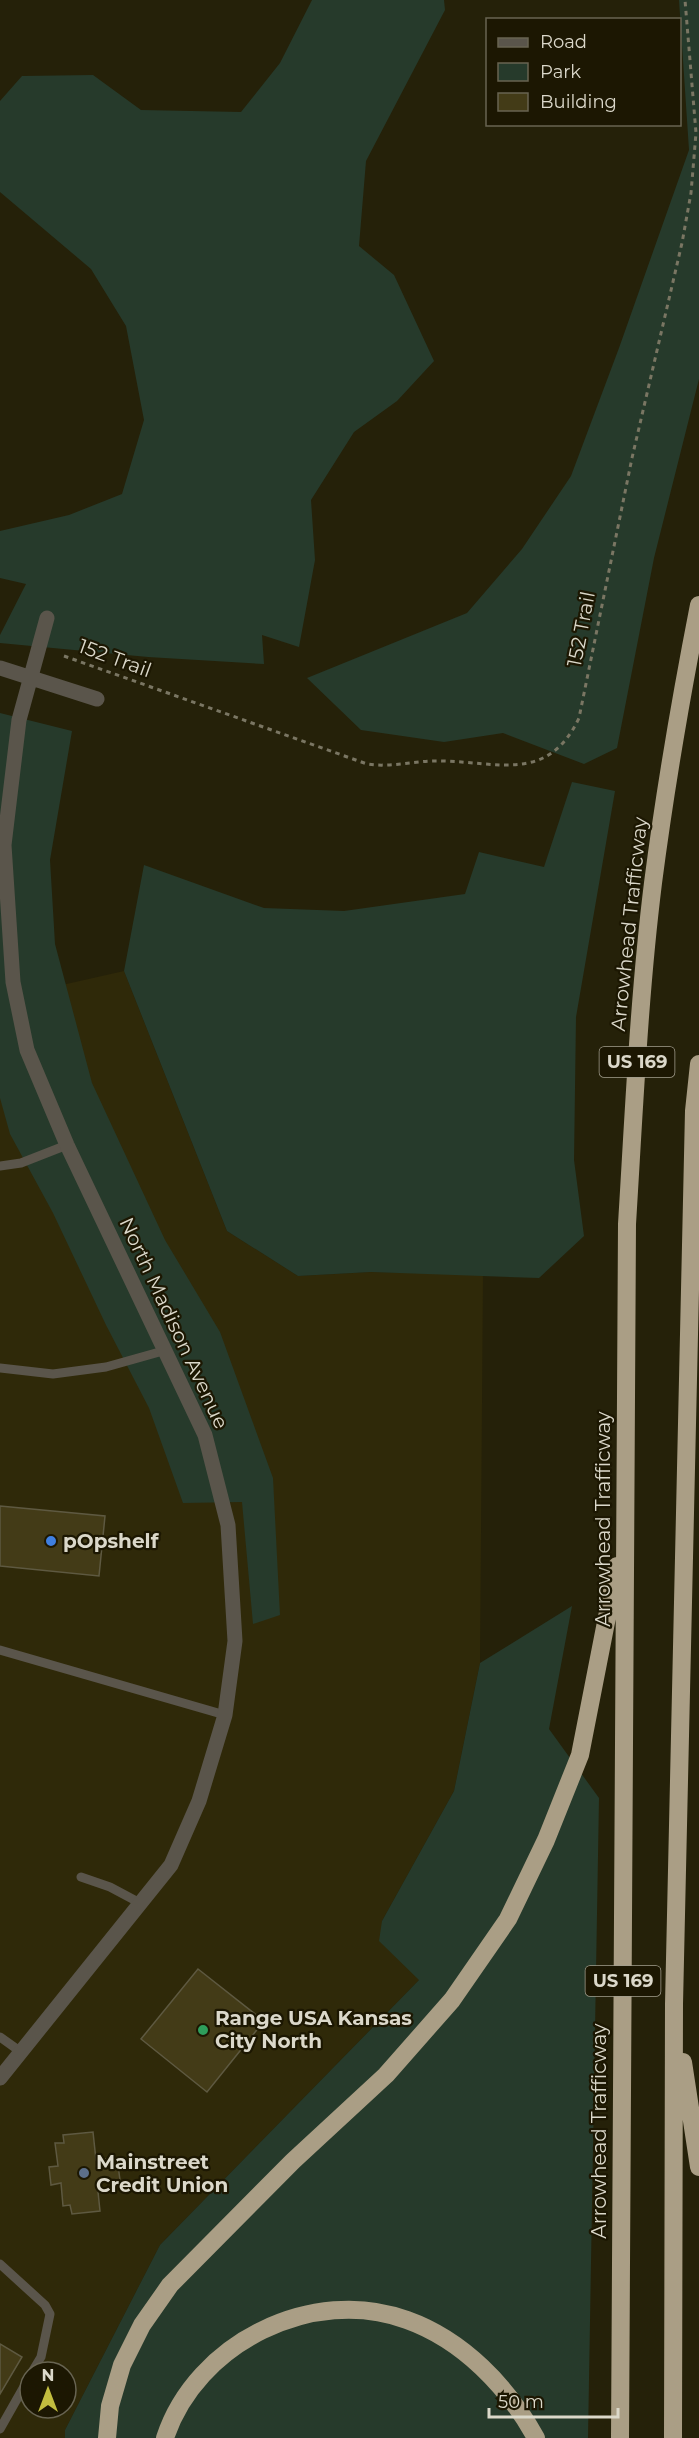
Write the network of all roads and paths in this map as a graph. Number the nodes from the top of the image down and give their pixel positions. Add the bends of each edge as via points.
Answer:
1 (685, 0) edge
2 (699, 605) edge
3 (47, 618) dead end
4 (64, 656) dead end
5 (0, 668) edge
6 (31, 676) junction
7 (97, 699) dead end
8 (699, 1064) edge
9 (67, 1145) junction
10 (0, 1166) edge
11 (163, 1351) junction
12 (0, 1368) edge
13 (626, 1523) junction
14 (0, 1650) edge
15 (225, 1715) junction
16 (81, 1877) dead end
17 (140, 1903) junction
18 (674, 2004) junction
19 (0, 2037) edge
20 (21, 2052) junction
21 (0, 2078) edge
22 (699, 2167) edge
23 (0, 2264) edge
24 (39, 2360) edge
25 (18, 2397) edge
26 (0, 2429) edge
27 (107, 2438) edge
28 (165, 2438) edge
29 (536, 2438) edge
30 (620, 2438) edge
31 (673, 2438) edge

1 - 4 path, 152 Trail via 696,133 691,193 579,718 562,746 531,764 367,764
2 - 13 highway, Arrowhead Trafficway / US 169 via 677,719 653,885 637,1061 627,1224
3 - 6 street, North Madison Avenue
5 - 6 street
6 - 7 street
6 - 9 street, North Madison Avenue via 19,720 4,845 13,982 27,1050
8 - 18 highway, US 169 via 694,1111
9 - 10 lane via 21,1163
9 - 11 street, North Madison Avenue
11 - 12 lane via 106,1368 53,1374
11 - 15 street, North Madison Avenue via 205,1435 228,1525 235,1641
13 - 27 highway via 580,1755 546,1840 508,1918 452,2000 386,2075 293,2161 170,2285 142,2325 122,2365 110,2406
13 - 30 highway, Arrowhead Trafficway / US 169
14 - 15 lane
15 - 17 street, North Madison Avenue via 199,1801 171,1864
16 - 17 lane
17 - 20 street, North Madison Avenue
18 - 22 highway
18 - 31 highway, US 169
19 - 20 lane
20 - 21 street, North Madison Avenue
23 - 24 lane via 50,2314
25 - 26 lane
28 - 29 highway via 181,2403 201,2376 230,2349 261,2330 297,2316 329,2311 369,2312 406,2319 441,2336 477,2362 504,2390

